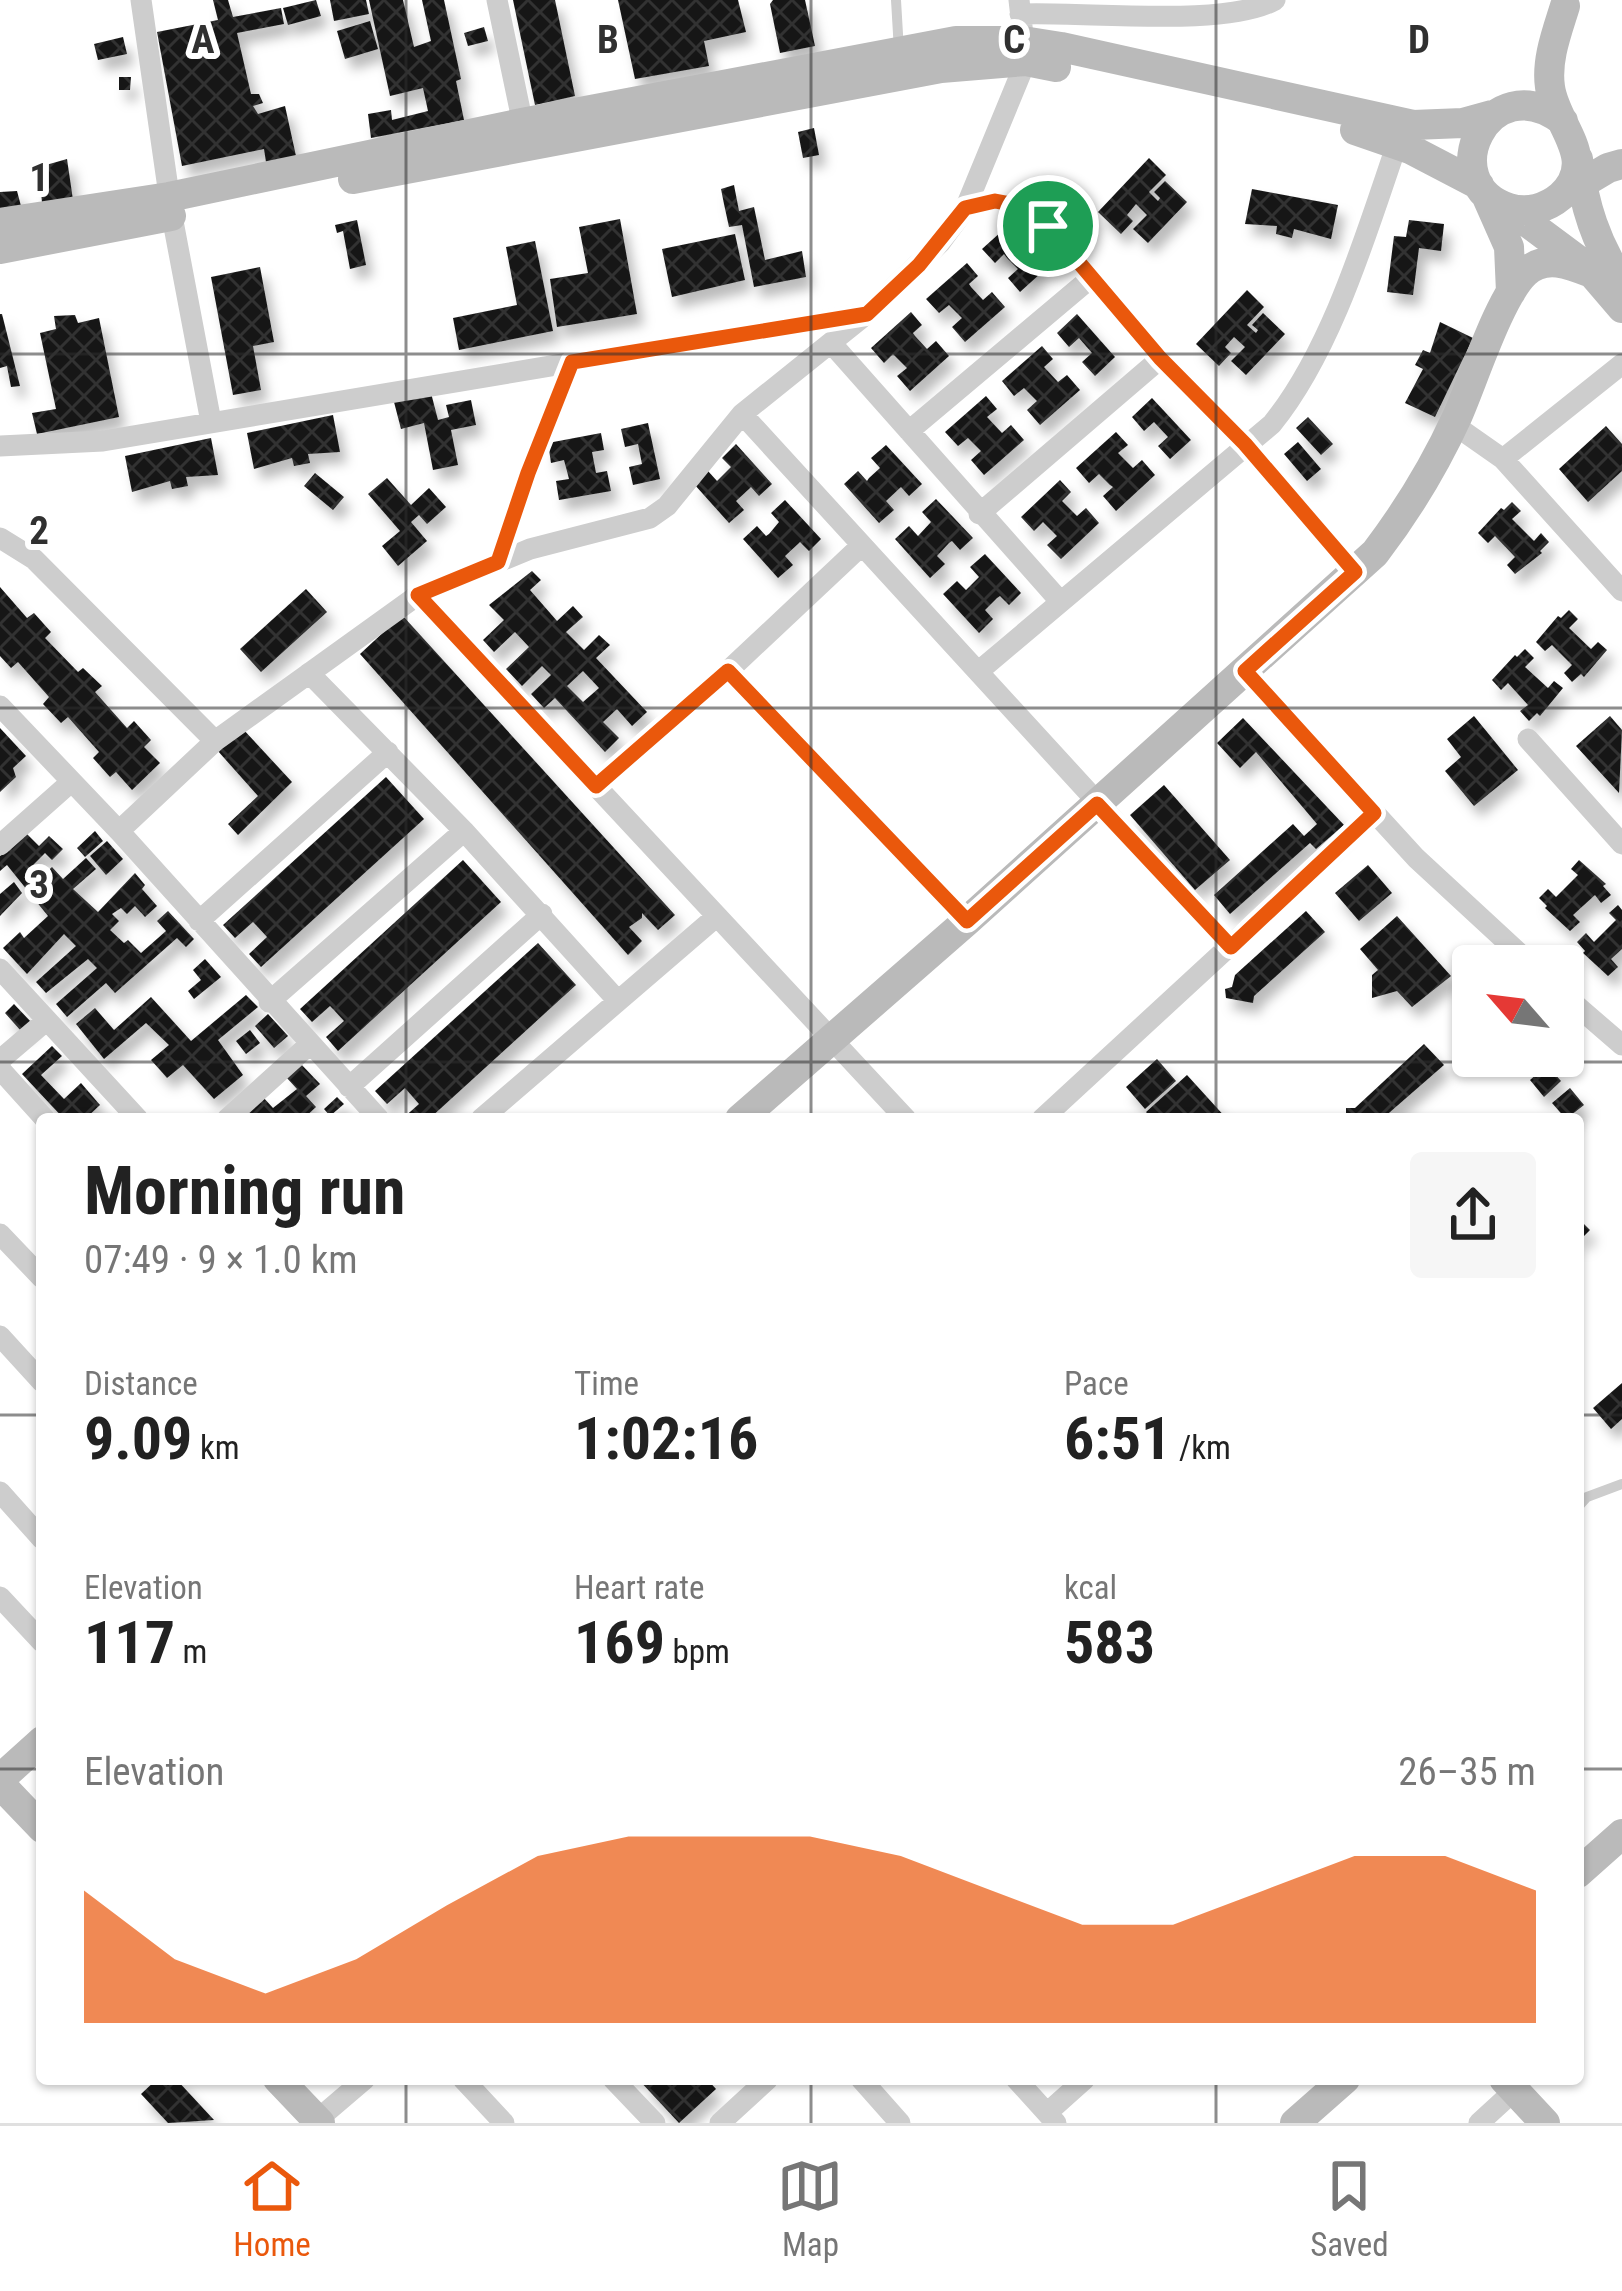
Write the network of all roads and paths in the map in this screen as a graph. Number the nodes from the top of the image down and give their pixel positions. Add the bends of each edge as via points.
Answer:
1 (141, 0) edge
2 (497, 0) edge
3 (896, 0) edge
4 (1275, 0) edge
5 (1567, 3) edge
6 (1022, 29) edge
7 (899, 52) junction
8 (755, 91) junction
9 (1498, 112) junction
10 (1352, 121) junction
11 (524, 134) junction
12 (1397, 144) junction
13 (1570, 158) junction
14 (1622, 160) edge
15 (1491, 196) junction
16 (170, 206) junction
17 (965, 208) junction
18 (1, 239) edge
19 (1092, 277) junction
20 (1608, 278) edge
21 (1511, 292) junction
22 (1622, 308) edge
23 (867, 314) junction
24 (832, 344) junction
25 (1160, 358) junction
26 (572, 362) junction
27 (1622, 364) edge
28 (742, 414) junction
29 (211, 422) junction
30 (1453, 424) junction
31 (908, 431) junction
32 (1245, 444) junction
33 (0, 446) edge
34 (1503, 459) junction
35 (979, 514) junction
36 (0, 538) edge
37 (861, 546) junction
38 (498, 562) junction
39 (1355, 572) junction
40 (1622, 589) edge
41 (418, 595) junction
42 (1059, 600) junction
43 (979, 670) junction
44 (728, 671) junction
45 (1245, 671) junction
46 (309, 673) junction
47 (0, 706) edge
48 (1528, 740) dead end
49 (214, 741) junction
50 (388, 752) junction
51 (71, 782) junction
52 (596, 786) junction
53 (1097, 804) junction
54 (1374, 813) junction
55 (119, 831) junction
56 (464, 831) junction
57 (1622, 844) edge
58 (0, 845) edge
59 (542, 914) junction
60 (717, 916) junction
61 (199, 921) junction
62 (967, 921) junction
63 (1511, 945) edge
64 (1231, 947) junction
65 (0, 969) edge
66 (618, 1001) junction
67 (269, 1002) junction
68 (1584, 1012) edge
69 (47, 1020) junction
70 (831, 1038) junction
71 (310, 1044) junction
72 (1622, 1045) edge
73 (0, 1060) edge
74 (0, 1069) edge
75 (349, 1087) junction
76 (40, 1113) edge
77 (132, 1113) edge
78 (234, 1113) edge
79 (373, 1113) edge
80 (488, 1113) edge
81 (747, 1113) edge
82 (901, 1113) edge
83 (1049, 1113) edge
84 (0, 1234) edge
85 (36, 1272) edge
86 (0, 1336) edge
87 (36, 1375) edge
88 (1622, 1484) edge
89 (0, 1492) edge
90 (1584, 1501) edge
91 (36, 1524) edge
92 (0, 1597) edge
93 (36, 1636) edge
94 (36, 1748) edge
95 (0, 1781) edge
96 (36, 1821) edge
97 (1622, 1834) edge
98 (1584, 1868) edge
99 (284, 2085) edge
100 (358, 2085) edge
101 (468, 2085) edge
102 (619, 2085) edge
103 (761, 2085) edge
104 (866, 2085) edge
105 (1022, 2085) edge
106 (1080, 2085) edge
107 (1338, 2085) edge
108 (1509, 2085) edge
109 (1052, 2118) edge
110 (318, 2121) edge
111 (503, 2123) edge
112 (655, 2123) edge
113 (720, 2123) edge
114 (900, 2123) edge
115 (1295, 2123) edge
116 (1479, 2123) edge
117 (1545, 2123) edge

1 - 16 street
2 - 11 street
3 - 7 lane
4 - 6 street via 1258,9
5 - 9 street
5 - 13 street via 1549,72
6 - 7 street
6 - 8 street via 941,68
6 - 10 street
6 - 17 street
7 - 8 street
8 - 11 street
9 - 10 street via 1463,123
9 - 13 street via 1528,105 1552,112
9 - 15 street via 1472,147 1474,173
10 - 12 street
11 - 16 street
12 - 15 street
12 - 32 street via 1328,328 1289,402
13 - 14 street
13 - 14 street
13 - 15 street via 1533,210
13 - 20 street
15 - 20 street
15 - 21 street via 1509,247
16 - 18 street
16 - 29 street
17 - 19 street via 1021,206
17 - 23 street
19 - 25 street
19 - 31 street
20 - 21 street via 1540,263
20 - 22 street
21 - 30 street
23 - 24 street
23 - 26 street
24 - 28 street
24 - 31 street
25 - 32 street
25 - 35 street
26 - 29 street
26 - 38 street
27 - 34 street
28 - 37 street
28 - 38 street via 650,518
29 - 33 street via 104,441
30 - 34 street
30 - 39 street via 1393,529
31 - 35 street
32 - 39 street
32 - 42 street
34 - 40 street
35 - 42 street
36 - 49 street via 34,559
37 - 43 street
37 - 44 street
38 - 41 street
39 - 45 street
41 - 46 street
41 - 52 street
42 - 43 street
43 - 53 street
44 - 52 street
44 - 62 street
45 - 53 street
45 - 54 street
46 - 49 street
46 - 50 street
47 - 51 street
48 - 57 street
49 - 55 street
50 - 56 street
50 - 61 street
51 - 55 street
51 - 58 street
52 - 60 street
53 - 62 street
53 - 64 street
54 - 63 street
54 - 64 street
55 - 61 street
56 - 59 street
56 - 67 street
59 - 66 street
59 - 75 street
60 - 66 street
60 - 70 street
61 - 67 street
62 - 70 street
64 - 83 street
65 - 69 street
66 - 80 street
67 - 71 street
68 - 72 street
69 - 73 street
69 - 77 street
70 - 81 street
70 - 82 street
71 - 75 street
71 - 78 street
74 - 76 street
75 - 79 street
84 - 85 street
86 - 87 street
88 - 90 lane
89 - 91 street
92 - 93 street
94 - 95 street
95 - 96 street
97 - 98 street
99 - 110 street
100 - 110 street
101 - 111 street
102 - 112 street
103 - 113 street
104 - 114 street
105 - 109 street
106 - 109 street
107 - 115 street
108 - 116 street
108 - 117 street

